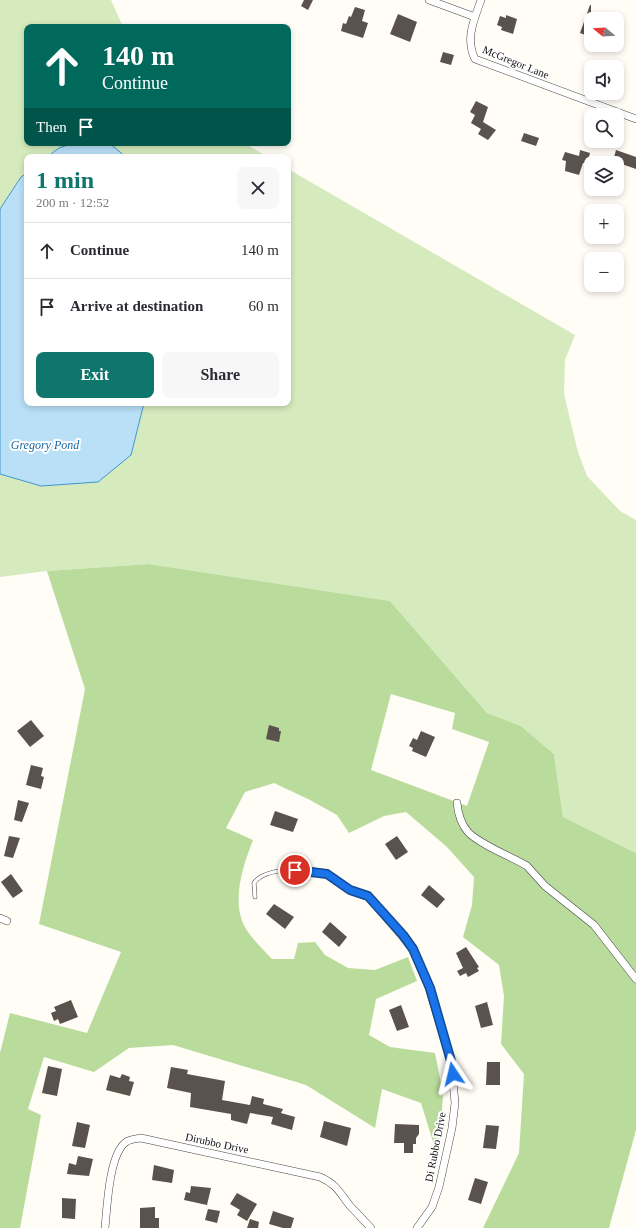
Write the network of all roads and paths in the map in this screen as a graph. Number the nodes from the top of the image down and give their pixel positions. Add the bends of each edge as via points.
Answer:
1 (429, 0) edge
2 (481, 0) edge
3 (475, 17) junction
4 (636, 119) edge
5 (457, 803) dead end
6 (368, 896) joint
7 (255, 897) dead end
8 (636, 979) edge
9 (105, 1228) edge
10 (371, 1228) edge
11 (417, 1228) edge

1 - 3 street
2 - 3 street
3 - 4 street, McGregor Lane via 469,39 475,59
5 - 8 street via 462,822 468,832 533,871 545,886 594,925
6 - 7 lane via 350,890 327,874 295,870 268,873 257,880 253,886
6 - 11 street, Di Rubbo Drive via 413,949 430,988 451,1061 455,1095 452,1128 439,1188 432,1207
9 - 10 street, Dirubbo Drive via 110,1177 119,1149 125,1142 140,1138 320,1177 339,1189 350,1206

